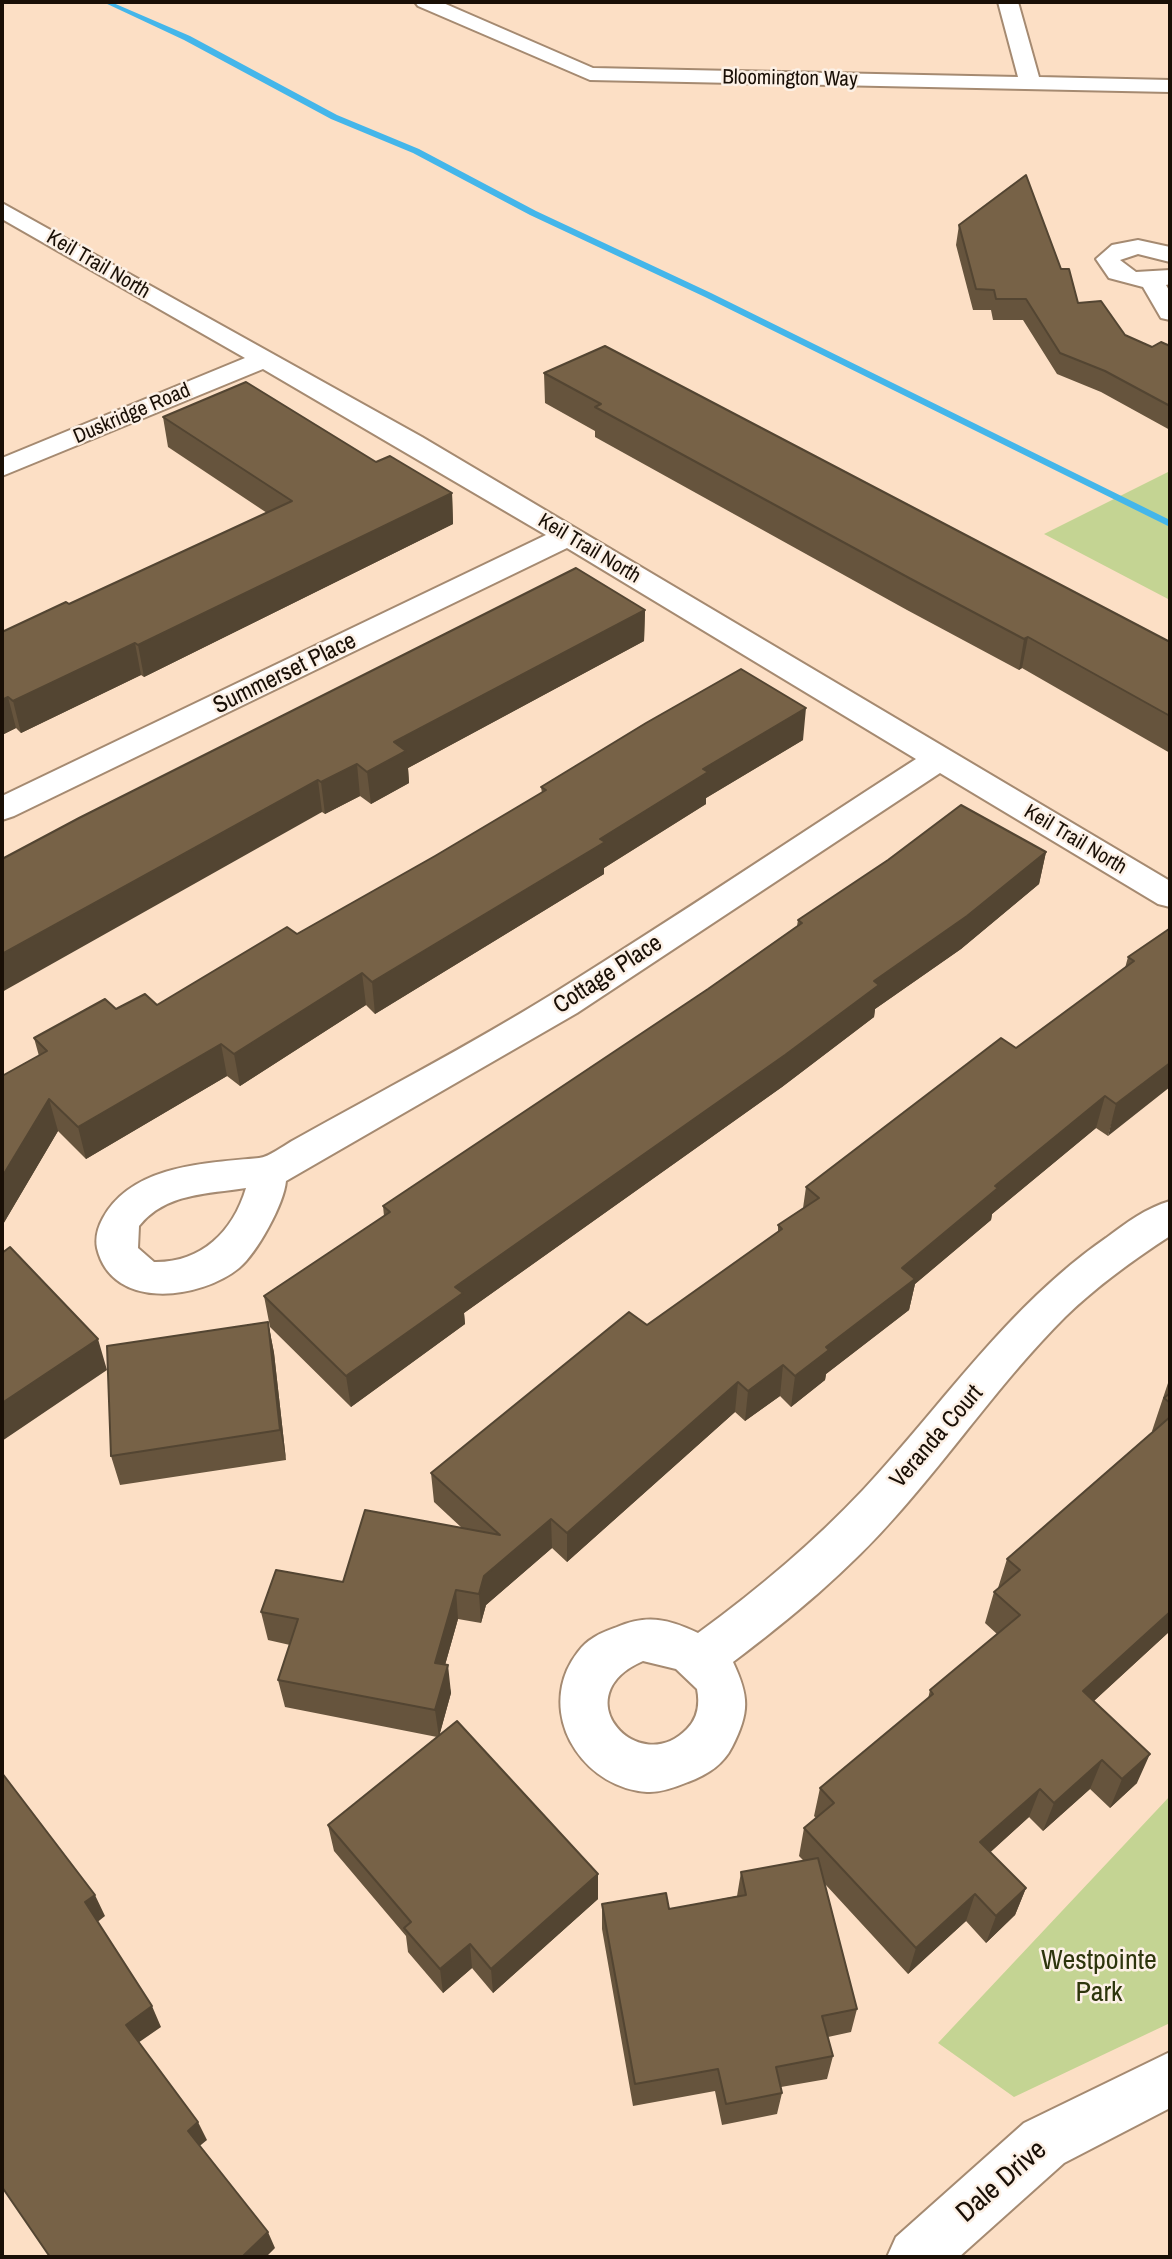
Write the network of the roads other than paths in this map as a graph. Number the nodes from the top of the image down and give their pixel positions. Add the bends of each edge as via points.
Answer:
1 (425, 2) edge
2 (1008, 2) edge
3 (1031, 84) junction
4 (1170, 86) edge
5 (3, 212) edge
6 (1170, 255) edge
7 (1161, 279) edge
8 (1170, 313) edge
9 (263, 360) junction
10 (2, 468) edge
11 (568, 536) junction
12 (938, 759) junction
13 (2, 809) edge
14 (1170, 896) edge
15 (266, 1174) dead end
16 (1170, 1216) edge
17 (702, 1658) dead end
18 (1170, 2078) edge
19 (916, 2257) edge

1 - 3 street, Bloomington Way via 590,74
2 - 3 street
3 - 4 street, Bloomington Way
5 - 9 street, Keil Trail North
6 - 7 street via 1135,247 1117,251 1108,259 1120,274
7 - 8 street
9 - 10 street, Duskridge Road
9 - 11 street, Keil Trail North
11 - 12 street, Keil Trail North
11 - 13 street, Summerset Place
12 - 14 street, Keil Trail North
12 - 15 street, Cottage Place via 565,1004
16 - 17 street, Veranda Court via 1078,1281 828,1558
18 - 19 street, Dale Drive via 1044,2143

